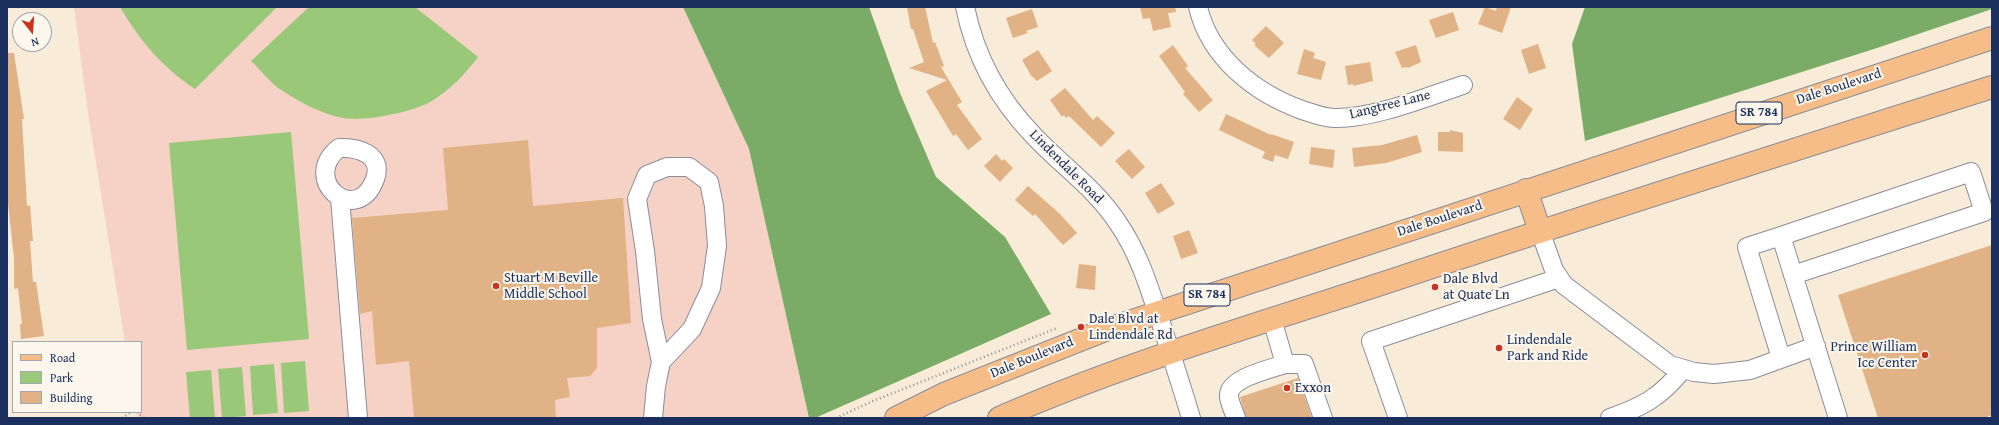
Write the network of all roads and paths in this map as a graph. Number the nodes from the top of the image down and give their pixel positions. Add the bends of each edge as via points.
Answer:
1 (964, 7) edge
2 (1198, 7) edge
3 (1992, 38) edge
4 (1463, 85) dead end
5 (1992, 87) edge
6 (1526, 190) junction
7 (340, 198) dead end
8 (1540, 231) junction
9 (1781, 236) junction
10 (1793, 275) junction
11 (1559, 278) junction
12 (1157, 312) junction
13 (1272, 319) junction
14 (1816, 346) junction
15 (1171, 353) junction
16 (1781, 358) junction
17 (661, 362) junction
18 (1285, 364) junction
19 (1683, 369) junction
20 (358, 418) edge
21 (653, 418) edge
22 (896, 418) edge
23 (999, 418) edge
24 (1191, 418) edge
25 (1236, 418) edge
26 (1323, 418) edge
27 (1398, 418) edge
28 (1610, 418) edge
29 (1838, 418) edge

1 - 12 street, Lindendale Road via 987,71 1000,95 1034,137 1078,176 1117,221 1142,268
2 - 4 street, Langtree Lane via 1208,35 1230,65 1265,93 1310,113 1334,118 1366,114
3 - 6 main road, Dale Boulevard / SR 784
5 - 8 main road
6 - 8 main road
6 - 12 main road, Dale Boulevard / SR 784
7 - 20 street
8 - 11 street
8 - 13 main road
9 - 10 street
9 - 10 street via 1971,172 1984,212
9 - 16 street via 1747,247
10 - 14 street
11 - 19 street via 1576,295 1670,365
11 - 27 street via 1371,341
12 - 15 street, Lindendale Road
12 - 22 main road, Dale Boulevard / SR 784 via 1011,366 944,394
13 - 15 main road
13 - 18 street
14 - 16 street
14 - 29 street
15 - 23 main road via 1090,380
15 - 24 street, Lindendale Road
16 - 19 street via 1750,370 1734,373 1714,374
17 - 17 street via 692,329 711,288 717,246 714,206 709,182 689,167 667,167 647,175 636,199 645,250 652,319
17 - 21 street
18 - 25 street via 1238,381 1229,396
18 - 26 street via 1304,364
19 - 28 street via 1657,397 1641,407

